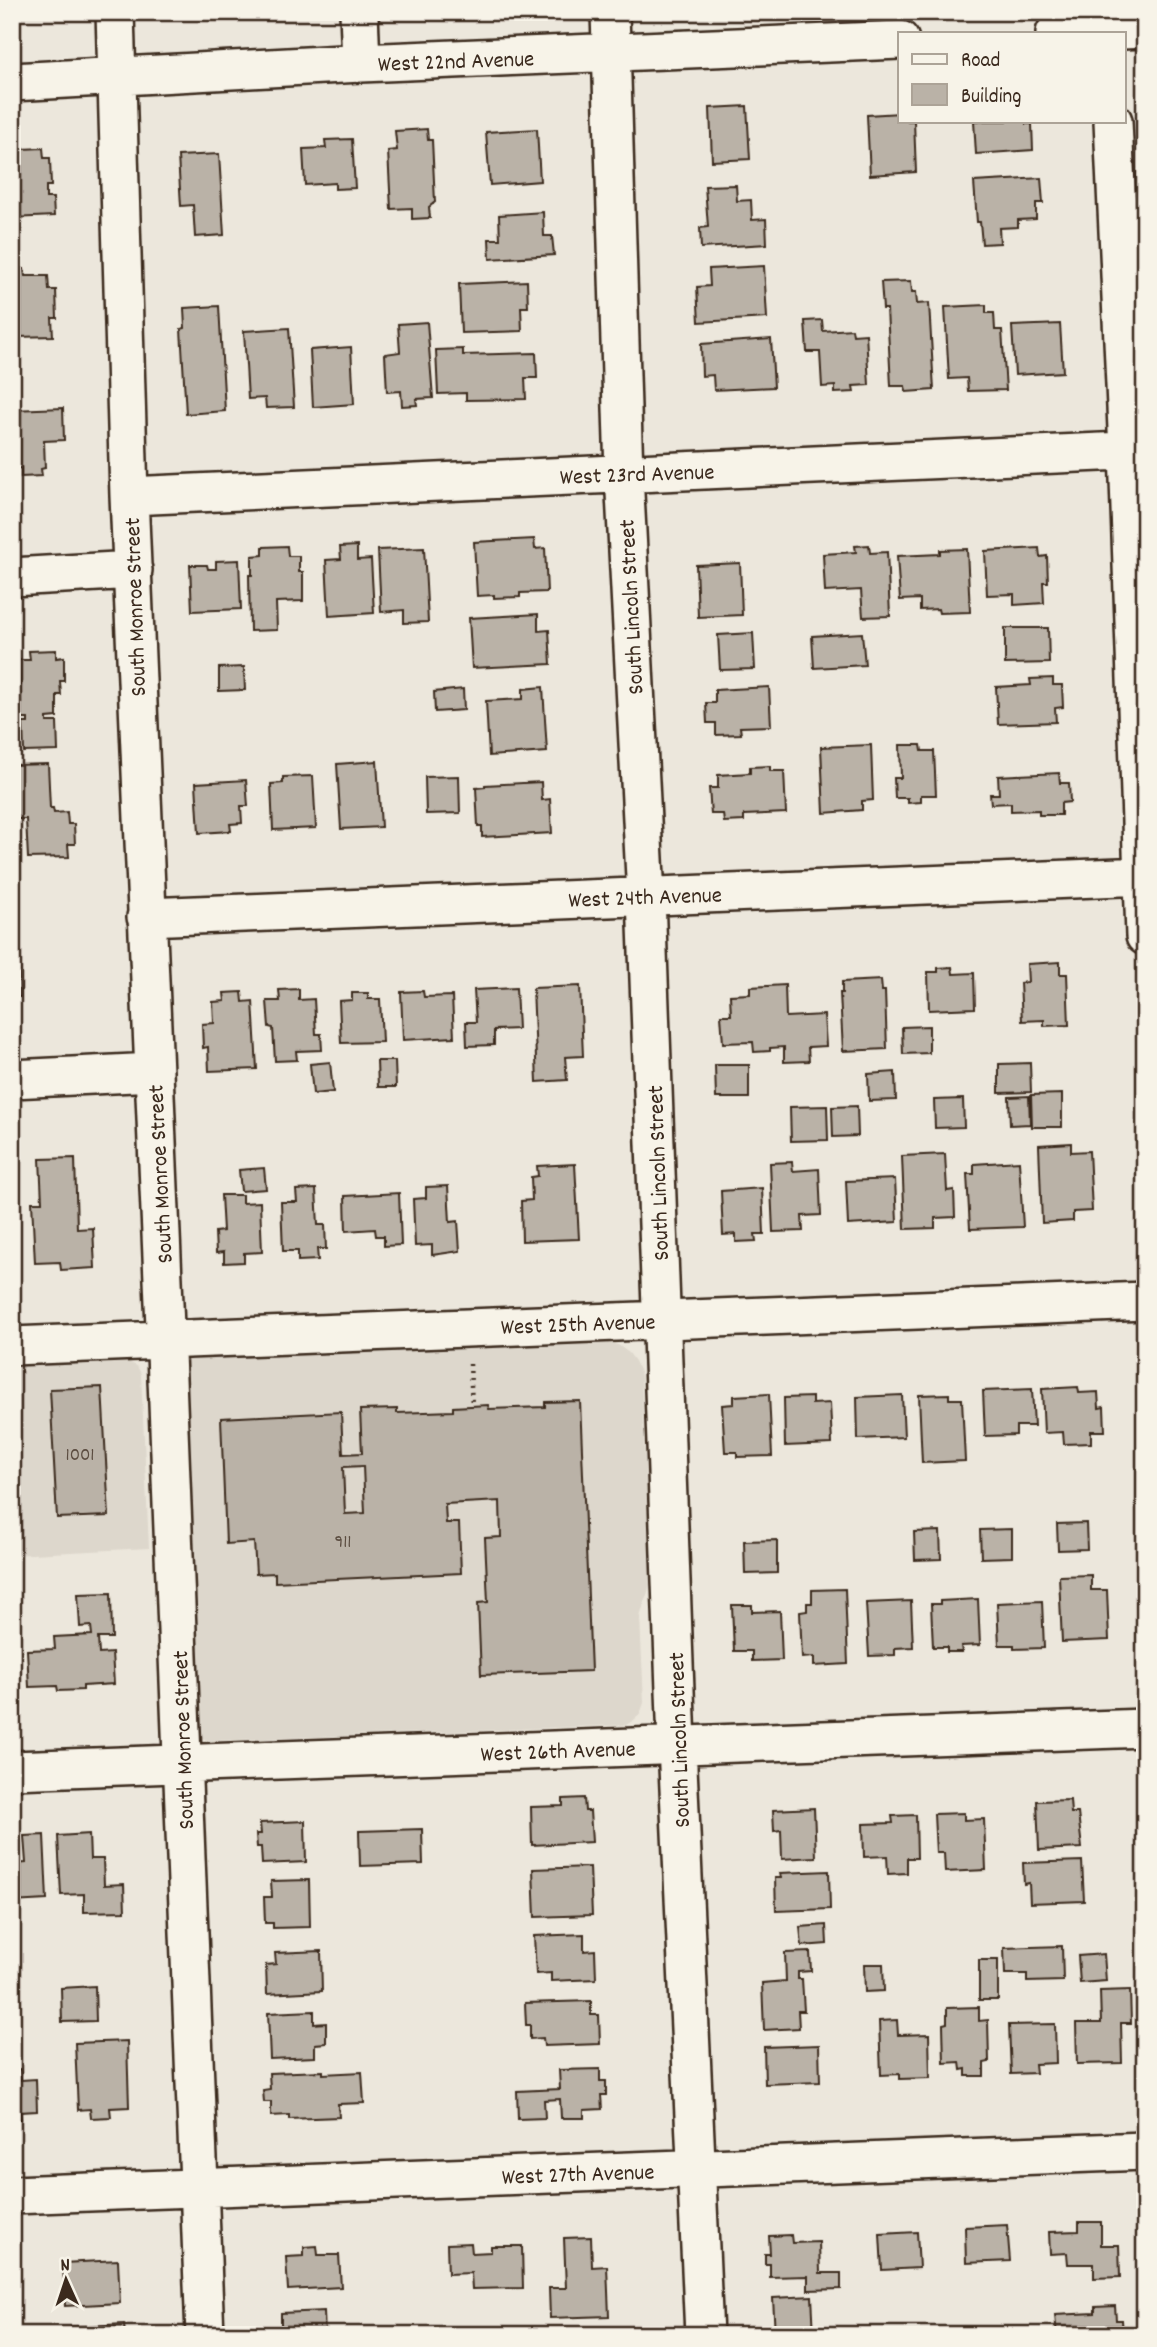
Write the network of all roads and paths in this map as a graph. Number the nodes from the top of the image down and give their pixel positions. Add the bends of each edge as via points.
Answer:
1 (115, 12) edge
2 (359, 12) edge
3 (610, 12) edge
4 (1108, 25) edge
5 (1145, 29) edge
6 (1062, 32) edge
7 (898, 40) edge
8 (611, 53) junction
9 (361, 63) junction
10 (118, 76) junction
11 (12, 82) edge
12 (1112, 122) edge
13 (1136, 451) edge
14 (624, 474) junction
15 (129, 496) junction
16 (133, 570) junction
17 (12, 577) edge
18 (1144, 876) edge
19 (646, 897) junction
20 (146, 917) junction
21 (1145, 936) edge
22 (154, 1072) junction
23 (12, 1079) edge
24 (1145, 1301) edge
25 (663, 1320) junction
26 (166, 1340) junction
27 (12, 1346) edge
28 (470, 1364) dead end
29 (472, 1406) dead end
30 (1145, 1728) edge
31 (677, 1745) junction
32 (182, 1764) junction
33 (12, 1770) edge
34 (1145, 2151) edge
35 (697, 2167) junction
36 (201, 2188) junction
37 (12, 2195) edge
38 (205, 2335) edge
39 (704, 2335) edge

1 - 10 street, South Monroe Street
2 - 9 street
3 - 8 street, South Lincoln Street
4 - 5 street
4 - 6 street
7 - 8 street, West 22nd Avenue
8 - 9 street, West 22nd Avenue
8 - 14 street, South Lincoln Street
9 - 10 street, West 22nd Avenue
10 - 11 street, West 22nd Avenue
10 - 15 street, South Monroe Street
12 - 13 street
13 - 14 street, West 23rd Avenue
13 - 18 street
14 - 15 street, West 23rd Avenue
14 - 19 street, South Lincoln Street
15 - 16 street, South Monroe Street
16 - 17 street
16 - 20 street, South Monroe Street
18 - 19 street, West 24th Avenue
18 - 21 street
19 - 20 street, West 24th Avenue
19 - 25 street, South Lincoln Street
20 - 22 street, South Monroe Street
22 - 23 street
22 - 26 street, South Monroe Street
24 - 25 street, West 25th Avenue
25 - 26 street, West 25th Avenue
25 - 31 street, South Lincoln Street
26 - 27 street, West 25th Avenue
26 - 32 street, South Monroe Street
28 - 29 path
30 - 31 street, West 26th Avenue
31 - 32 street, West 26th Avenue
31 - 35 street, South Lincoln Street
32 - 33 street, West 26th Avenue
32 - 36 street, South Monroe Street
34 - 35 street, West 27th Avenue
35 - 36 street, West 27th Avenue
35 - 39 street, South Lincoln Street
36 - 37 street, West 27th Avenue
36 - 38 street, South Monroe Street

